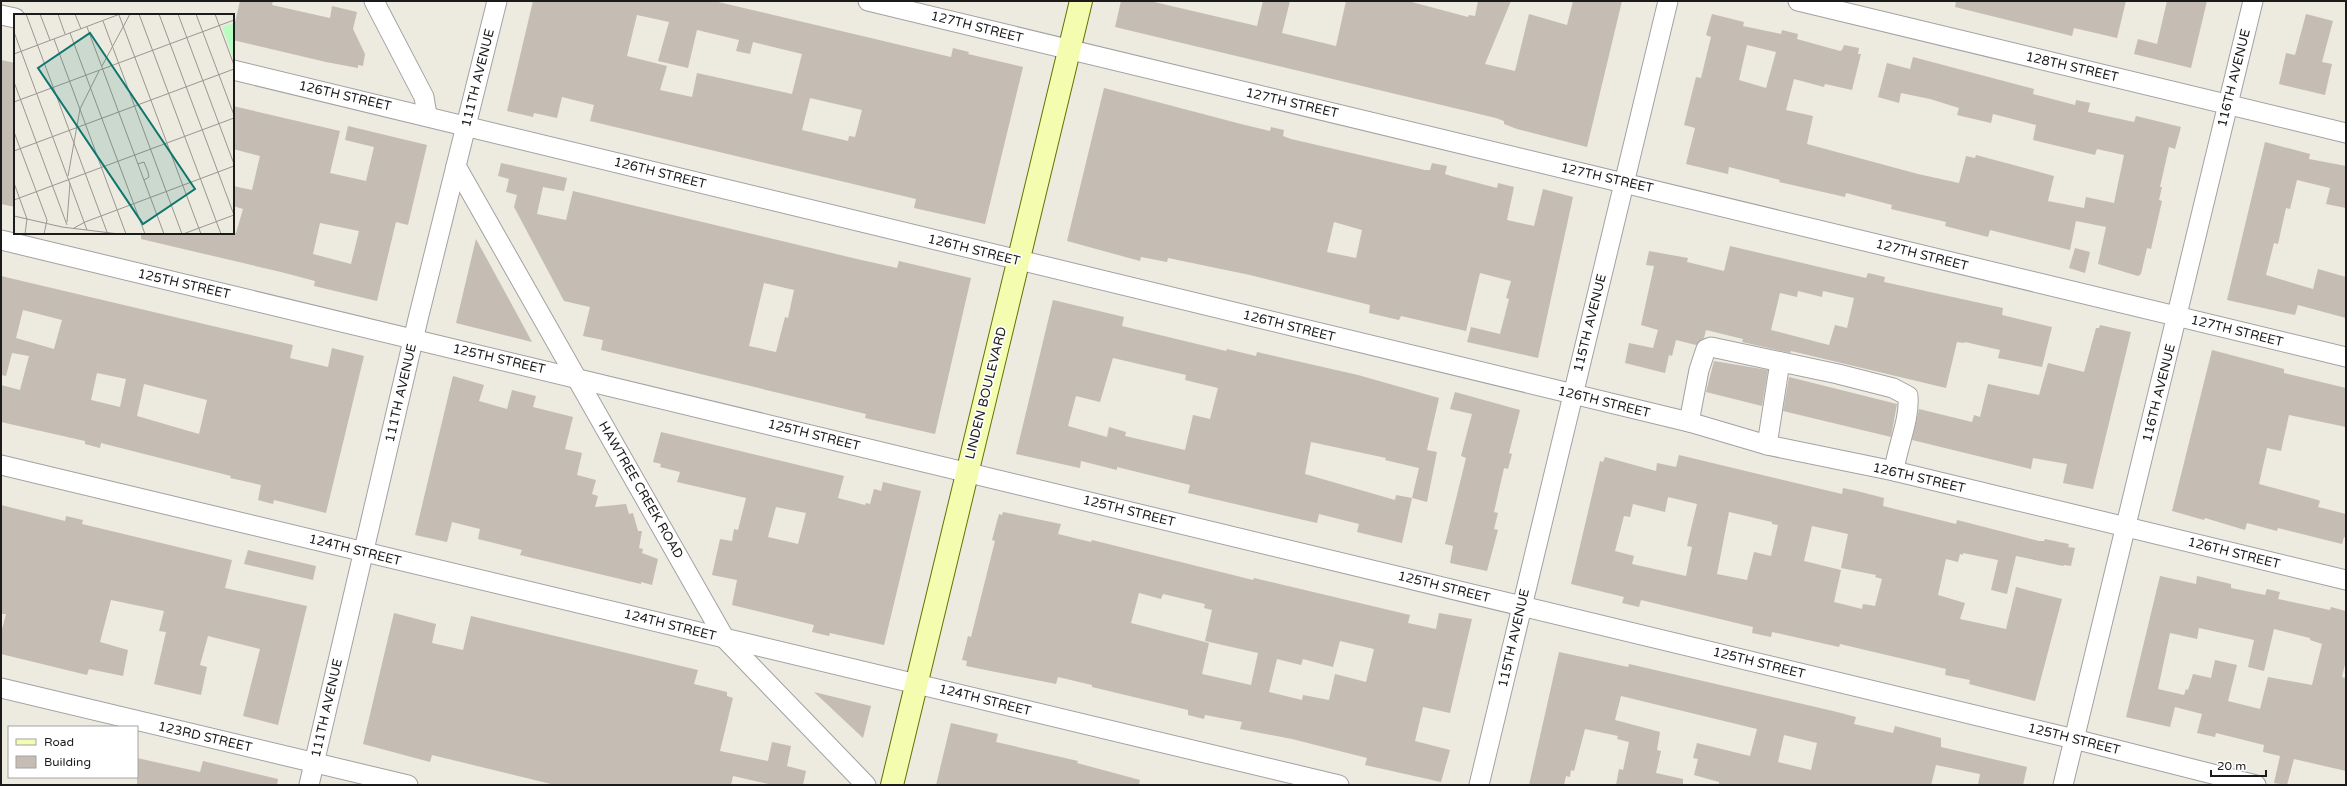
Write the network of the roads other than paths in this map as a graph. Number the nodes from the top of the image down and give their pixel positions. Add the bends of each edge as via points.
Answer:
1 (374, 1) edge
2 (496, 1) edge
3 (868, 1) edge
4 (1081, 1) edge
5 (1668, 1) edge
6 (1798, 1) edge
7 (2253, 1) edge
8 (1, 14) edge
9 (14, 18) edge
10 (1069, 49) junction
11 (234, 70) edge
12 (2228, 104) junction
13 (426, 115) junction
14 (466, 126) junction
15 (2346, 133) edge
16 (456, 166) junction
17 (1624, 182) junction
18 (1, 240) edge
19 (1018, 260) junction
20 (2177, 316) junction
21 (414, 339) junction
22 (2346, 357) edge
23 (1780, 362) junction
24 (577, 378) junction
25 (1573, 394) junction
26 (1689, 422) junction
27 (1767, 445) junction
28 (1, 465) edge
29 (1894, 471) junction
30 (967, 472) junction
31 (2126, 527) junction
32 (363, 553) junction
33 (2346, 580) edge
34 (1522, 606) junction
35 (725, 639) junction
36 (916, 683) junction
37 (1, 688) edge
38 (2074, 739) junction
39 (314, 762) junction
40 (309, 785) edge
41 (408, 785) edge
42 (866, 785) edge
43 (892, 785) edge
44 (1339, 785) edge
45 (1479, 785) edge
46 (2063, 785) edge
47 (2256, 785) edge

1 - 13 street via 424,97
2 - 14 street, 111TH AVENUE
3 - 10 street, 127TH STREET
4 - 10 main road, LINDEN BOULEVARD
5 - 17 street, 115TH AVENUE
6 - 12 street, 128TH STREET
7 - 12 street, 116TH AVENUE
8 - 9 street
10 - 17 street, 127TH STREET
10 - 19 main road, LINDEN BOULEVARD
11 - 13 street, 126TH STREET
12 - 15 street, 128TH STREET
12 - 20 street, 116TH AVENUE
13 - 14 street, 126TH STREET
14 - 16 street, 111TH AVENUE
14 - 19 street, 126TH STREET
16 - 21 street, 111TH AVENUE
16 - 24 street, HAWTREE CREEK ROAD
17 - 20 street, 127TH STREET
17 - 25 street, 115TH AVENUE
18 - 21 street, 125TH STREET
19 - 25 street, 126TH STREET
19 - 30 main road, LINDEN BOULEVARD
20 - 22 street, 127TH STREET
20 - 31 street, 116TH AVENUE
21 - 24 street, 125TH STREET
21 - 32 street, 111TH AVENUE
23 - 26 street via 1711,347 1706,349
23 - 27 street
23 - 29 street via 1894,388 1908,396 1909,407 1896,452
24 - 30 street, 125TH STREET
24 - 35 street, HAWTREE CREEK ROAD
25 - 26 street, 126TH STREET
25 - 34 street, 115TH AVENUE
26 - 27 street, 126TH STREET
27 - 29 street, 126TH STREET
28 - 32 street, 124TH STREET
29 - 31 street, 126TH STREET
30 - 34 street, 125TH STREET
30 - 36 main road, LINDEN BOULEVARD
31 - 33 street, 126TH STREET
31 - 38 street, 116TH AVENUE
32 - 35 street, 124TH STREET via 690,628
32 - 39 street, 111TH AVENUE
34 - 38 street, 125TH STREET
34 - 45 street, 115TH AVENUE
35 - 36 street, 124TH STREET
35 - 42 street, HAWTREE CREEK ROAD
36 - 43 main road, LINDEN BOULEVARD
36 - 44 street, 124TH STREET
37 - 39 street, 123RD STREET
38 - 46 street, 116TH AVENUE
38 - 47 street, 125TH STREET
39 - 40 street, 111TH AVENUE
39 - 41 street, 123RD STREET

